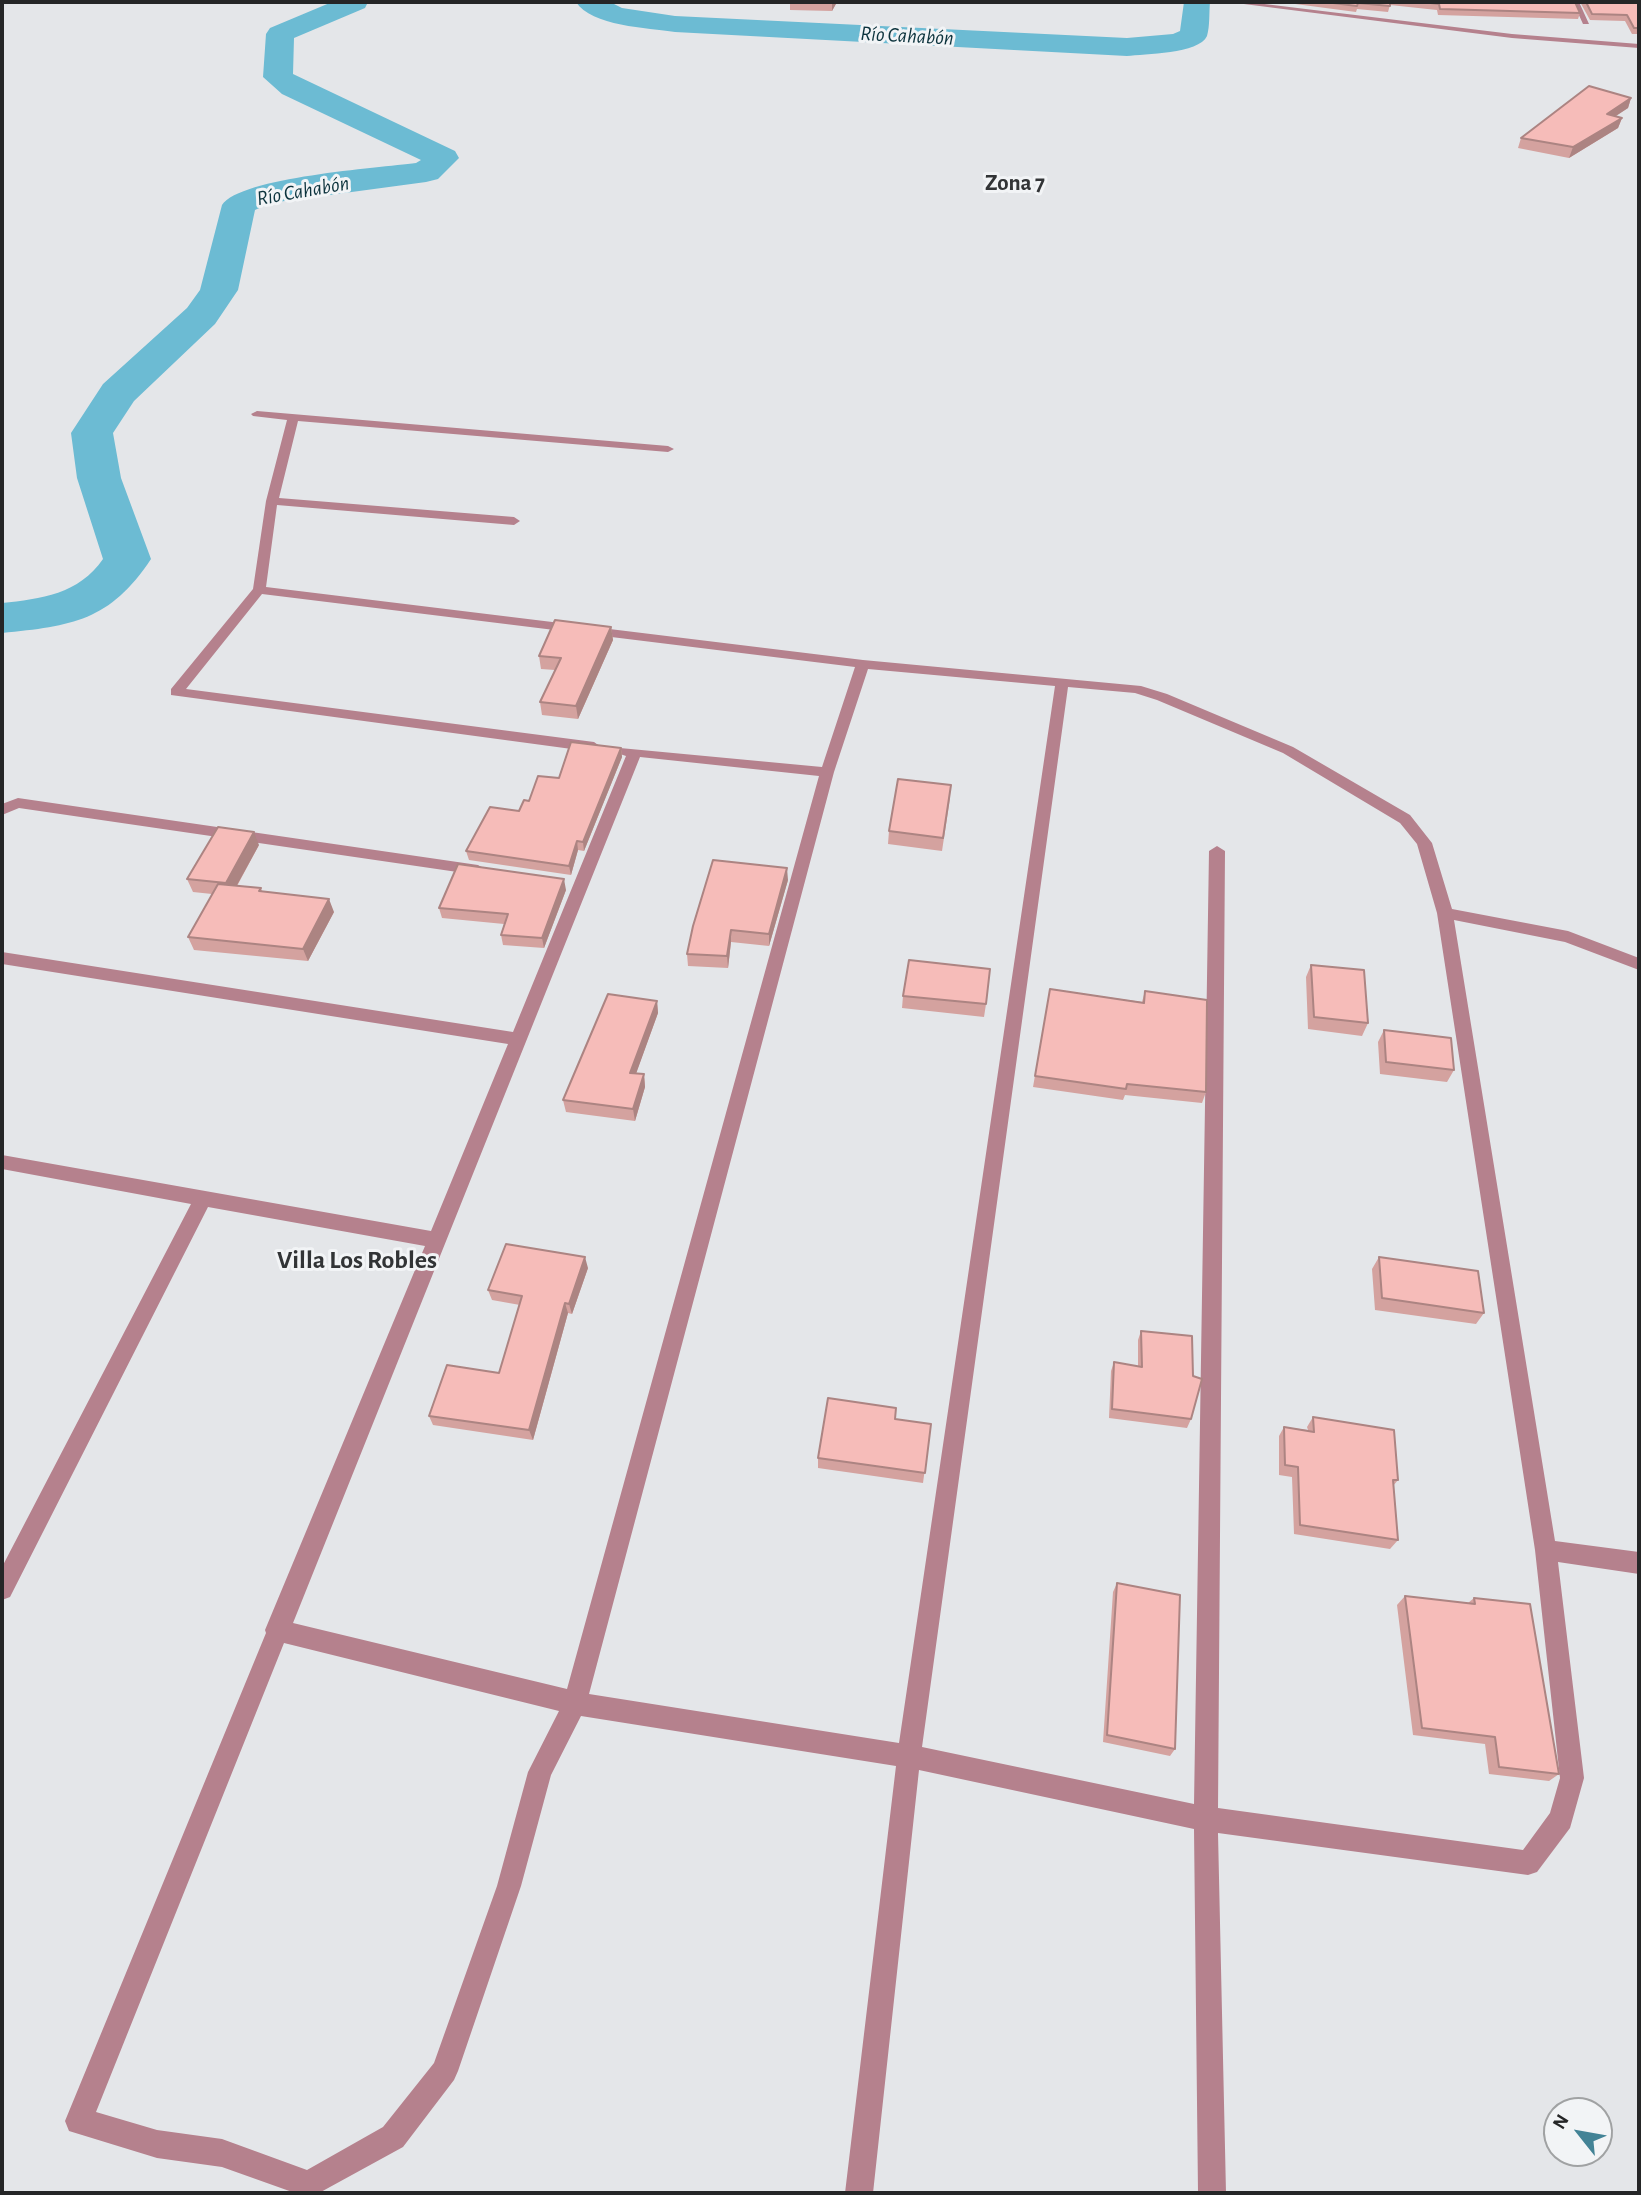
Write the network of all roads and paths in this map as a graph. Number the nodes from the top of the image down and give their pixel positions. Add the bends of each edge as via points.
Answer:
1 (1232, 2) edge
2 (1576, 2) edge
3 (1586, 22) dead end
4 (1639, 46) edge
5 (257, 414) dead end
6 (293, 418) junction
7 (668, 449) dead end
8 (272, 501) junction
9 (514, 521) dead end
10 (259, 590) junction
11 (863, 664) junction
12 (1062, 681) junction
13 (635, 752) junction
14 (827, 772) junction
15 (2, 810) edge
16 (1217, 851) dead end
17 (499, 872) edge
18 (1445, 913) junction
19 (2, 958) edge
20 (1639, 964) edge
21 (518, 1039) junction
22 (2, 1162) edge
23 (203, 1198) junction
24 (436, 1240) junction
25 (1546, 1550) junction
26 (1639, 1563) edge
27 (2, 1589) edge
28 (276, 1630) junction
29 (575, 1703) junction
30 (909, 1756) junction
31 (1206, 1819) junction
32 (859, 2193) edge
33 (1212, 2193) edge

1 - 4 street via 1512,36
2 - 3 street
5 - 6 street
6 - 7 street
6 - 8 street
8 - 9 street
8 - 10 street
10 - 11 street
10 - 13 street via 176,692
11 - 12 street
11 - 14 street
12 - 18 street via 1136,689 1162,697 1288,750 1405,819 1423,843
12 - 30 street
13 - 14 street
13 - 21 street via 574,883
14 - 29 street
15 - 17 street via 18,803
16 - 31 street
18 - 20 street via 1568,937
18 - 25 street
19 - 21 street
21 - 24 street
22 - 23 street
23 - 24 street
23 - 27 street
24 - 28 street
25 - 26 street
25 - 31 street via 1572,1778 1561,1819 1528,1863
28 - 29 street
28 - 29 street via 79,2122 157,2144 222,2153 308,2185 393,2137 445,2071 509,1886 540,1772
29 - 30 street
30 - 31 street
30 - 32 street
31 - 33 street

